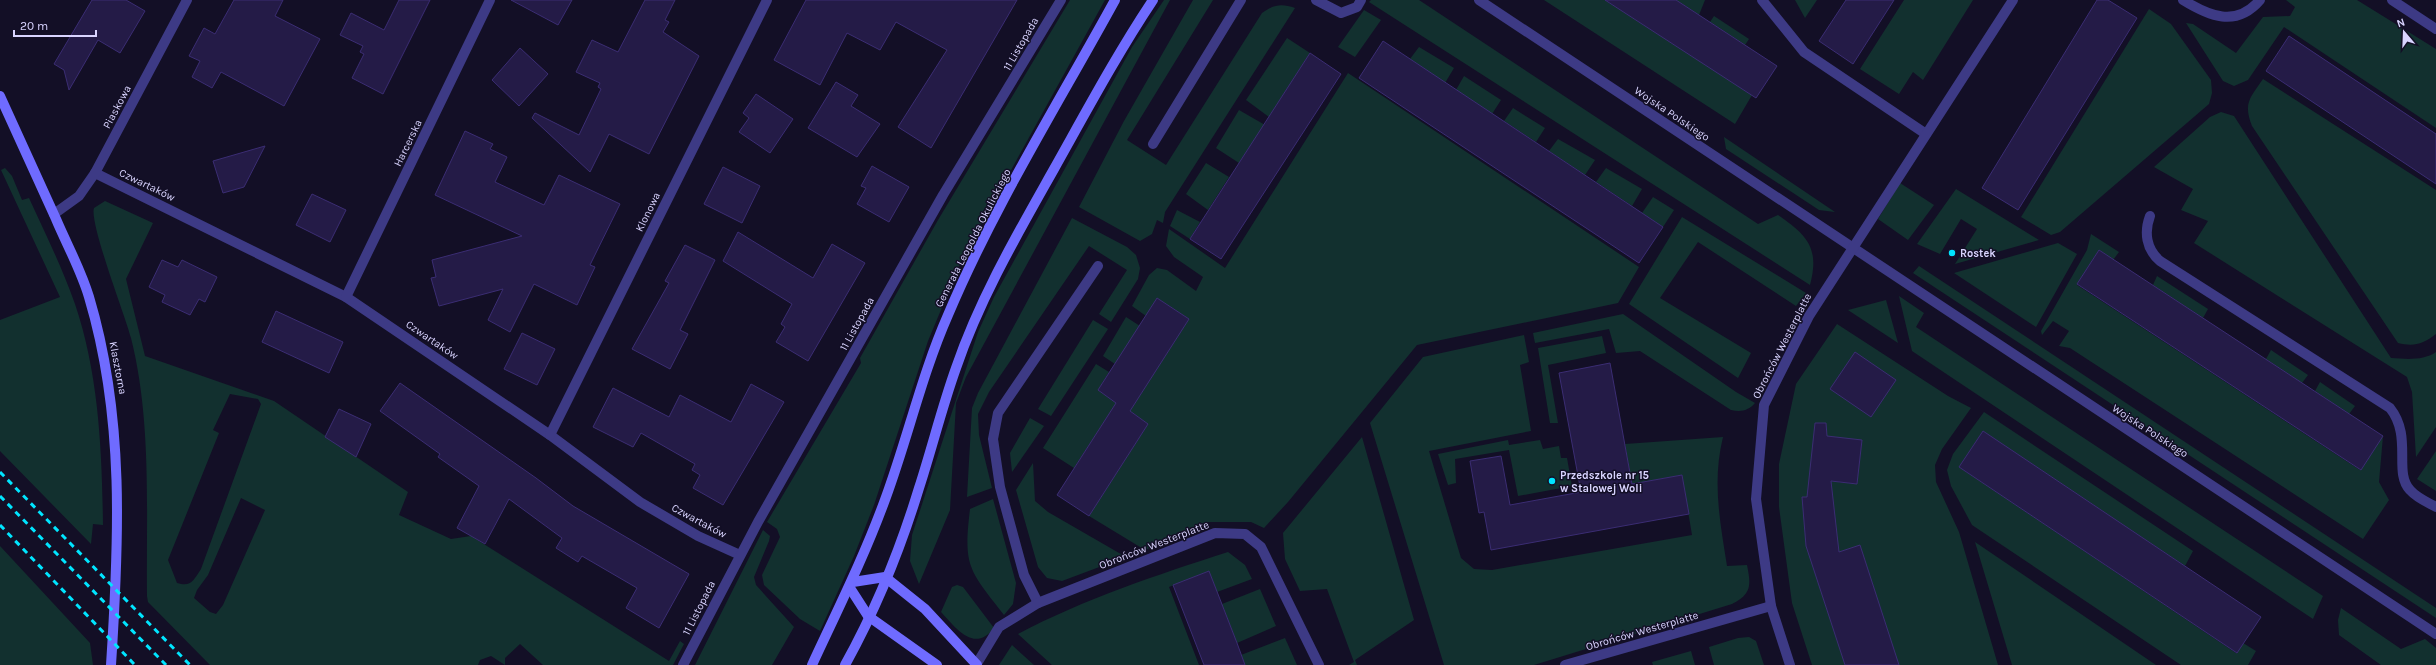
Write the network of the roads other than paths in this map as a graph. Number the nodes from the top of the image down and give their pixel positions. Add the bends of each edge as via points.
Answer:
1 (187, 0) edge
2 (490, 0) edge
3 (767, 0) edge
4 (1061, 0) edge
5 (1115, 0) edge
6 (1153, 0) edge
7 (1241, 0) edge
8 (1316, 0) edge
9 (1362, 0) edge
10 (1479, 0) edge
11 (1762, 0) edge
12 (2014, 0) edge
13 (2183, 0) edge
14 (2260, 0) edge
15 (2392, 0) edge
16 (2436, 29) edge
17 (0, 96) edge
18 (1926, 134) junction
19 (1153, 144) dead end
20 (95, 173) junction
21 (54, 214) junction
22 (2150, 216) dead end
23 (1852, 247) junction
24 (1098, 266) dead end
25 (346, 297) junction
26 (550, 435) junction
27 (2436, 507) edge
28 (740, 555) junction
29 (885, 577) junction
30 (851, 585) junction
31 (1038, 603) junction
32 (1771, 606) junction
33 (868, 616) junction
34 (2436, 634) edge
35 (111, 665) edge
36 (683, 665) edge
37 (812, 665) edge
38 (845, 665) edge
39 (936, 665) edge
40 (977, 665) edge
41 (1319, 665) edge
42 (1566, 665) edge
43 (1790, 665) edge

1 - 20 street, Piaskowa
2 - 25 street, Harcerska
3 - 26 street, Klonowa
4 - 28 street, 11 Listopada via 943,195
5 - 30 street, Generała Leopolda Okulickiego via 995,218 948,315 928,364 887,494
6 - 29 street via 1118,54 1019,231 986,297 956,367 918,491
7 - 19 street
8 - 9 street via 1341,13 1357,7
10 - 23 street, Wojska Polskiego
11 - 18 street via 1804,52
12 - 18 street
13 - 14 street via 2205,14 2232,18
15 - 16 street
17 - 21 street, Klasztorna
18 - 23 street
20 - 21 street, Piaskowa via 79,196
20 - 25 street, Czwartaków
21 - 35 street, Klasztorna via 88,295 98,330 114,414 117,554
22 - 27 street via 2146,228 2147,240 2151,251 2160,261 2390,408 2401,429 2403,479 2410,491
23 - 32 street, Obrońców Westerplatte via 1809,316 1764,405 1756,498
23 - 34 street, Wojska Polskiego
24 - 31 street via 998,413 994,439 1000,487 1024,575
25 - 26 street, Czwartaków
26 - 28 street, Czwartaków via 640,502 698,536
28 - 36 street, 11 Listopada
29 - 30 street
29 - 33 street
29 - 40 street via 925,609
30 - 33 street
30 - 37 street
31 - 40 street, Obrońców Westerplatte via 999,628
31 - 41 street, Obrońców Westerplatte via 1215,533 1245,534 1262,547
32 - 42 street, Obrońców Westerplatte
32 - 43 street, Obrońców Westerplatte
33 - 38 street
33 - 39 street

